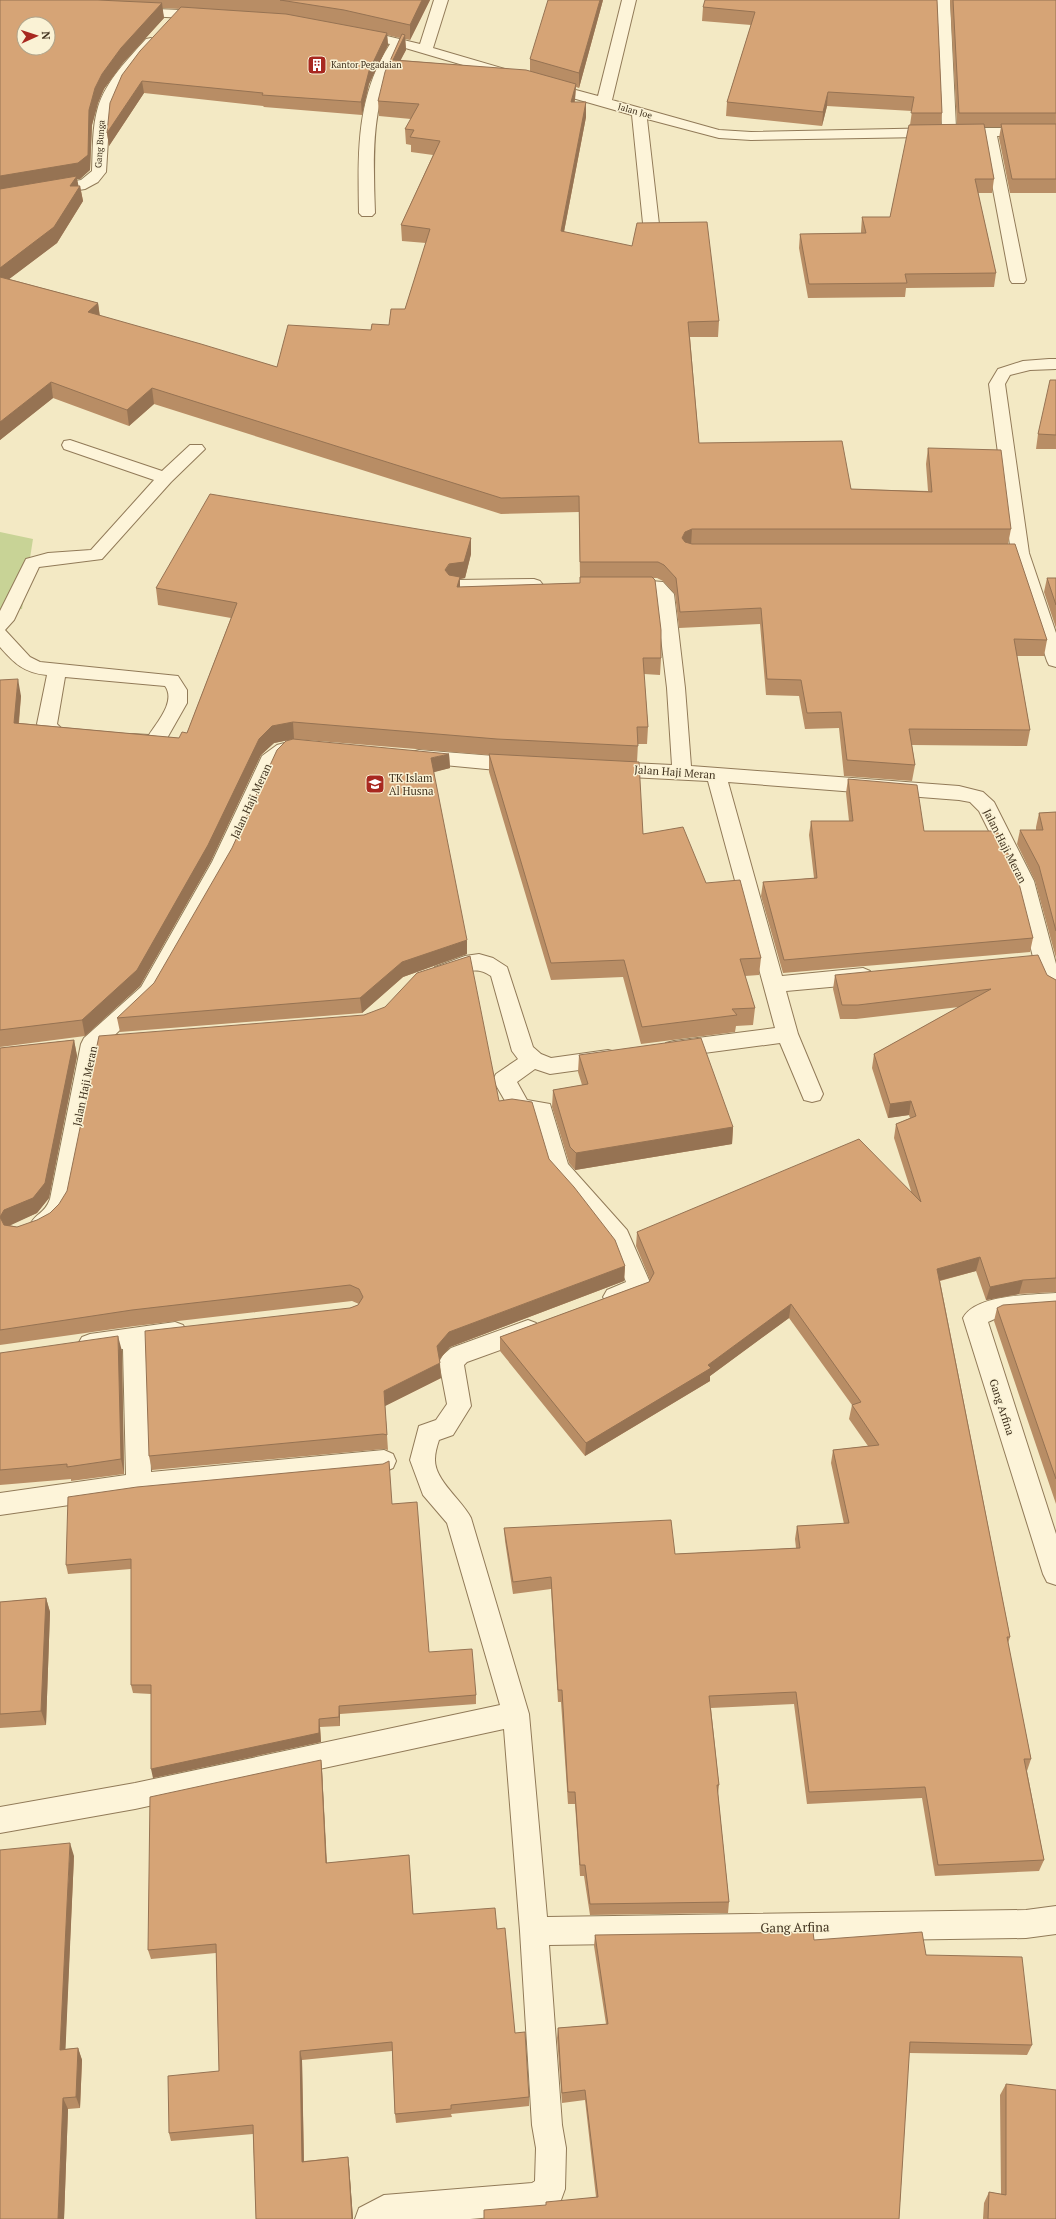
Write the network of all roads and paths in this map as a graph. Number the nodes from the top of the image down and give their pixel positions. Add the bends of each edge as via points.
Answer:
1 (441, 0) edge
2 (629, 0) edge
3 (943, 0) edge
4 (123, 12) edge
5 (178, 14) junction
6 (216, 16) edge
7 (343, 30) edge
8 (398, 42) junction
9 (425, 51) junction
10 (604, 102) junction
11 (639, 112) junction
12 (949, 132) junction
13 (989, 132) junction
14 (1056, 132) edge
15 (0, 198) edge
16 (367, 213) dead end
17 (652, 233) edge
18 (1018, 280) dead end
19 (1056, 364) edge
20 (70, 445) dead end
21 (196, 449) dead end
22 (165, 478) junction
23 (548, 585) edge
24 (610, 585) edge
25 (456, 586) edge
26 (0, 626) edge
27 (0, 635) edge
28 (1056, 661) edge
29 (57, 670) junction
30 (94, 738) edge
31 (117, 739) edge
32 (318, 748) edge
33 (403, 756) edge
34 (535, 766) edge
35 (589, 768) edge
36 (682, 772) junction
37 (716, 775) junction
38 (885, 974) edge
39 (425, 978) edge
40 (773, 985) junction
41 (1056, 987) edge
42 (787, 1034) junction
43 (123, 1041) edge
44 (92, 1044) junction
45 (69, 1047) edge
46 (653, 1052) edge
47 (629, 1055) edge
48 (533, 1060) junction
49 (812, 1094) dead end
50 (24, 1230) edge
51 (1056, 1303) edge
52 (595, 1304) edge
53 (550, 1321) edge
54 (197, 1330) edge
55 (135, 1337) junction
56 (68, 1347) edge
57 (384, 1462) edge
58 (139, 1484) junction
59 (0, 1504) edge
60 (1056, 1574) edge
61 (516, 1714) junction
62 (0, 1820) edge
63 (1056, 1920) edge
64 (534, 1931) junction
65 (370, 2219) edge

1 - 9 street
2 - 10 street
3 - 12 street
4 - 5 street
5 - 6 street
5 - 15 street, Gang Bunga via 129,65 113,92 103,115 99,172 93,179 85,184
7 - 8 street, Jalan Joe
8 - 9 street, Jalan Joe
8 - 16 street via 389,54 372,95 366,151
9 - 10 street, Jalan Joe
10 - 11 street, Jalan Joe
11 - 12 street, Jalan Joe via 719,134 751,136
11 - 17 street
12 - 13 street, Jalan Joe
13 - 14 street, Jalan Joe
13 - 18 street
19 - 28 street via 1019,366 1004,372 997,384 1012,553
20 - 22 street
21 - 22 street
22 - 26 street via 96,555 32,563
23 - 25 street
24 - 36 street via 657,586 665,594 676,688
27 - 29 street via 23,661 36,668
29 - 30 street via 47,724 49,730 56,735
29 - 31 street via 171,680 178,690 178,703 155,742
32 - 44 street, Jalan Haji Meran via 294,746 281,749 269,761 222,862 148,992
33 - 34 street
35 - 36 street, Jalan Haji Meran
36 - 37 street, Jalan Haji Meran
37 - 40 street
37 - 41 street, Jalan Haji Meran via 959,792 976,797 987,807 1024,881 1036,960
38 - 40 street
39 - 48 street via 477,960 491,964 500,972 523,1051
40 - 42 street
42 - 46 street
42 - 49 street
43 - 44 street
44 - 45 street
44 - 50 street, Jalan Haji Meran via 56,1214 40,1226
47 - 48 street via 550,1066
48 - 52 street via 504,1080 520,1107 542,1110 558,1168 618,1236 640,1287
51 - 60 street, Gang Arfina via 996,1308 975,1318
53 - 61 street via 459,1355 451,1362 459,1406 444,1428 428,1433 422,1460 432,1487 458,1518
54 - 55 street
55 - 56 street
55 - 58 street
57 - 58 street via 361,1462
58 - 59 street
61 - 62 street via 135,1796
61 - 64 street
63 - 64 street, Gang Arfina via 1026,1924
64 - 65 street via 551,2148 550,2188 538,2198 384,2210

